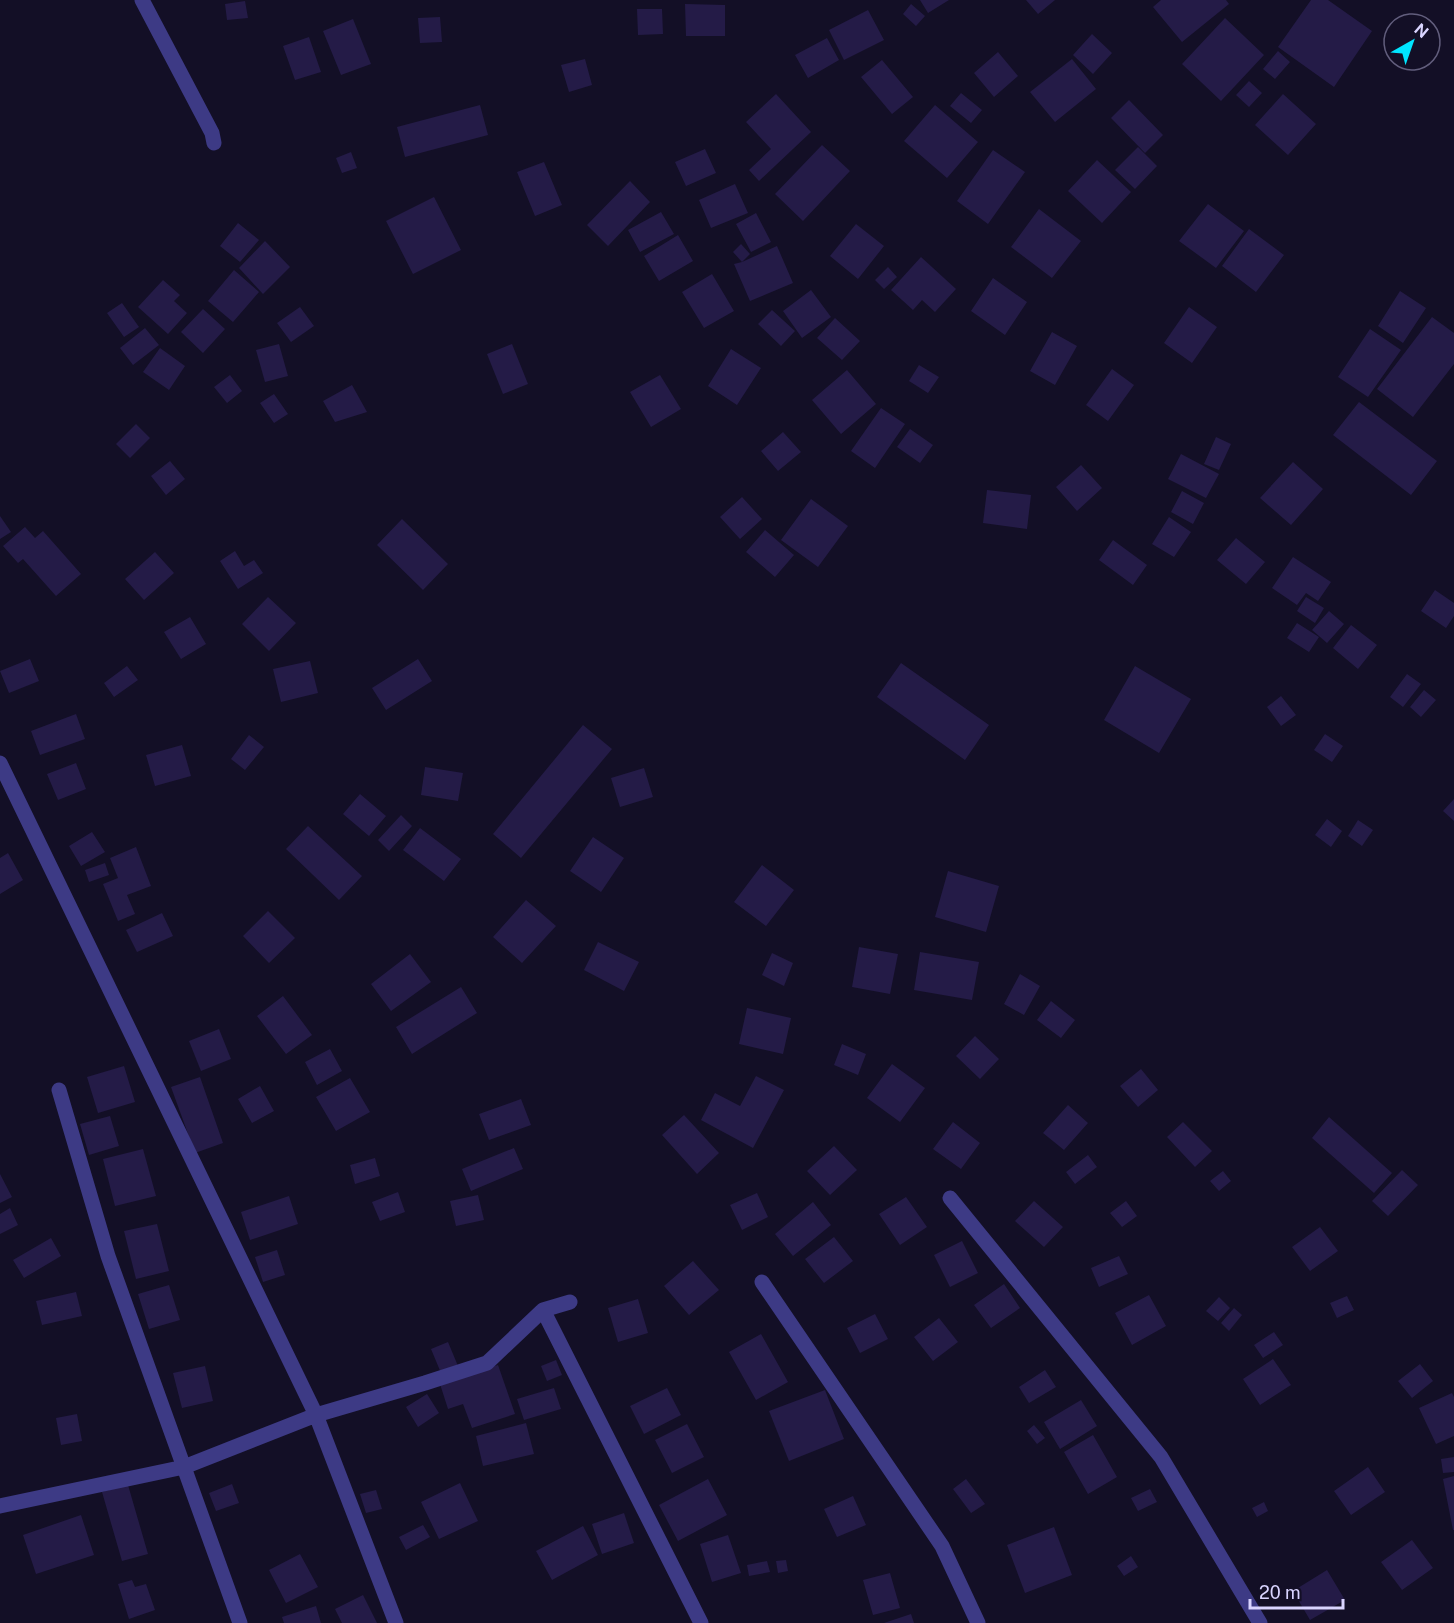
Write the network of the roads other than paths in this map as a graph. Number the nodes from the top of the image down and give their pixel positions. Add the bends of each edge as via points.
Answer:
1 (142, 0) edge
2 (214, 143) dead end
3 (0, 763) edge
4 (58, 1090) dead end
5 (950, 1198) dead end
6 (762, 1282) dead end
7 (570, 1302) dead end
8 (543, 1310) junction
9 (316, 1415) junction
10 (184, 1467) junction
11 (0, 1506) edge
12 (240, 1623) edge
13 (396, 1623) edge
14 (701, 1623) edge
15 (978, 1623) edge
16 (1260, 1623) edge

1 - 2 street
3 - 9 street
4 - 10 street via 108,1256
5 - 16 street via 1161,1457
6 - 15 street via 942,1546
7 - 8 street
8 - 9 street via 487,1363
8 - 14 street
9 - 10 street
9 - 13 street
10 - 11 street
10 - 12 street

